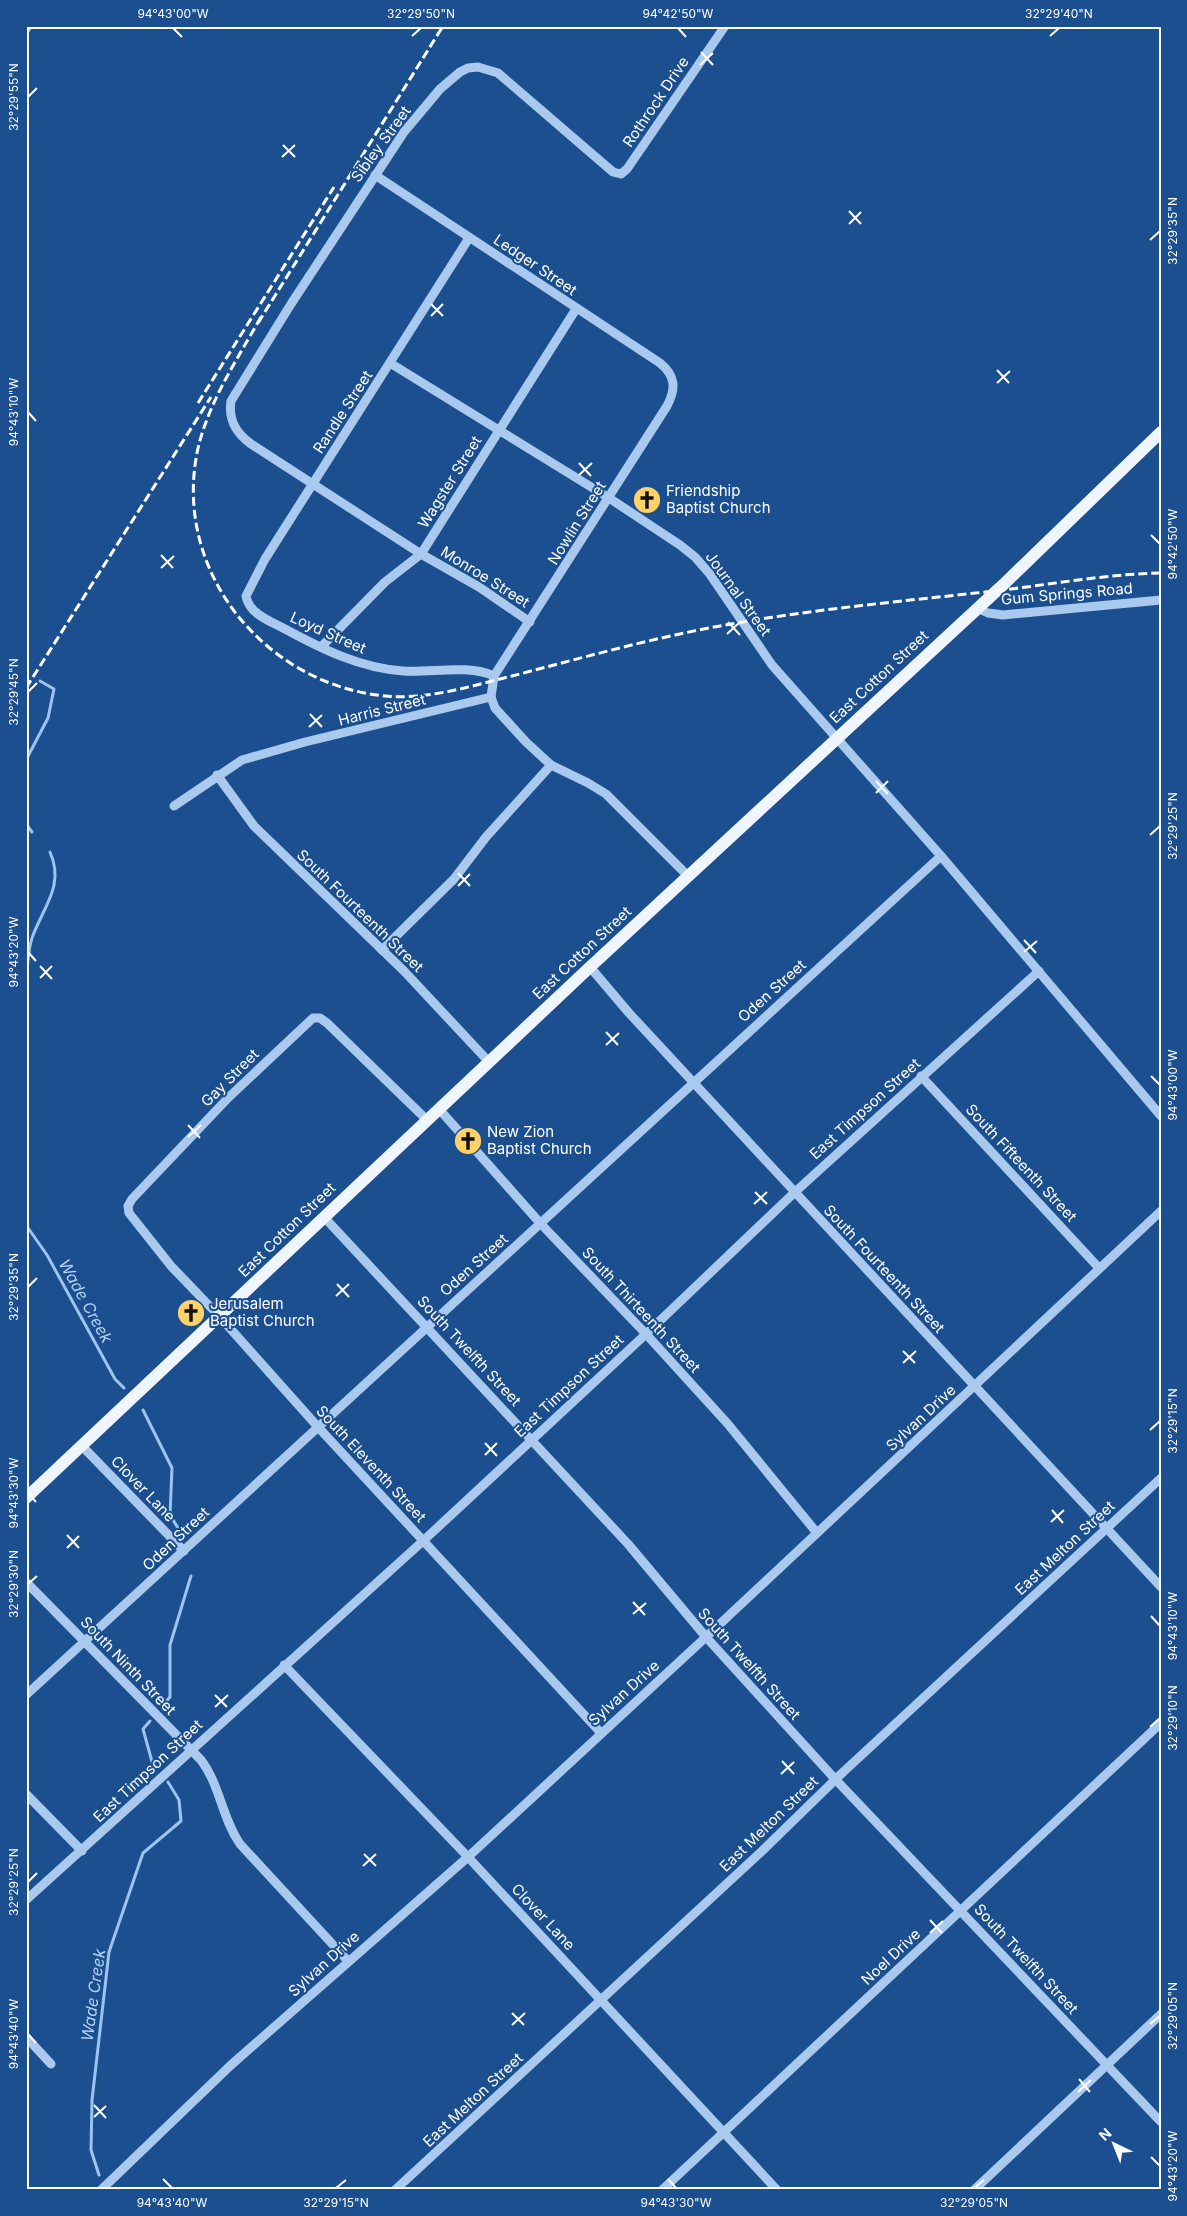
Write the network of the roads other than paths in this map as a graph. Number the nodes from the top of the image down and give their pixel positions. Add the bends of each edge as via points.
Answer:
1 (725, 26) edge
2 (628, 169) joint
3 (375, 175) junction
4 (469, 238) junction
5 (576, 309) junction
6 (390, 364) junction
7 (674, 382) joint
8 (231, 419) joint
9 (499, 431) junction
10 (1161, 432) edge
11 (313, 484) junction
12 (608, 498) junction
13 (421, 554) junction
14 (1161, 600) edge
15 (248, 603) joint
16 (977, 608) junction
17 (530, 622) junction
18 (321, 648) junction
19 (494, 676) junction
20 (492, 697) junction
21 (838, 738) junction
22 (551, 766) junction
23 (217, 775) junction
24 (174, 806) dead end
25 (941, 856) junction
26 (688, 876) junction
27 (382, 950) junction
28 (590, 967) junction
29 (1039, 971) junction
30 (490, 1062) junction
31 (922, 1076) junction
32 (693, 1082) junction
33 (439, 1109) junction
34 (1161, 1116) edge
35 (427, 1120) junction
36 (795, 1192) junction
37 (128, 1208) joint
38 (1161, 1211) edge
39 (324, 1217) junction
40 (540, 1223) junction
41 (1099, 1268) junction
42 (220, 1317) junction
43 (427, 1326) junction
44 (646, 1334) junction
45 (974, 1387) junction
46 (318, 1427) junction
47 (532, 1439) junction
48 (82, 1446) junction
49 (1161, 1478) edge
50 (26, 1498) edge
51 (1108, 1528) junction
52 (817, 1533) junction
53 (423, 1541) junction
54 (184, 1551) junction
55 (26, 1582) edge
56 (1161, 1587) edge
57 (706, 1638) junction
58 (86, 1642) junction
59 (284, 1665) junction
60 (26, 1695) edge
61 (1161, 1723) edge
62 (601, 1733) junction
63 (191, 1750) junction
64 (835, 1779) junction
65 (26, 1794) edge
66 (82, 1851) junction
67 (468, 1856) junction
68 (26, 1900) edge
69 (961, 1910) junction
70 (348, 1961) junction
71 (602, 2000) junction
72 (1161, 2014) edge
73 (26, 2037) edge
74 (51, 2064) dead end
75 (1107, 2065) junction
76 (1161, 2122) edge
77 (724, 2132) junction
78 (101, 2190) edge
79 (395, 2190) edge
80 (662, 2190) edge
81 (778, 2190) edge
82 (974, 2190) edge

1 - 2 street, Rothrock Drive
2 - 3 street, Sibley Street via 621,174 612,172 505,77 478,66 460,72 440,89 398,140
3 - 4 street, Ledger Street
3 - 8 street, Sibley Street via 236,390 231,401
4 - 5 street, Ledger Street
4 - 6 street, Randle Street
5 - 7 street, Ledger Street via 660,362
5 - 9 street, Wagster Street
6 - 9 street, Journal Street
6 - 11 street, Randle Street
7 - 12 street, Nowlin Street via 667,406
8 - 11 street, Monroe Street via 245,440
9 - 12 street, Journal Street
9 - 13 street, Wagster Street
10 - 16 main road, East Cotton Street
11 - 13 street, Monroe Street
11 - 15 street, Randle Street via 249,587
12 - 17 street, Nowlin Street
12 - 21 street, Journal Street via 695,557 768,659
13 - 17 street, Monroe Street via 479,587
13 - 18 street, Wagster Street via 390,578
14 - 16 street, Gum Springs Road via 1003,615
15 - 18 street, Loyd Street via 269,621
16 - 21 main road, East Cotton Street
17 - 19 street, Nowlin Street
18 - 19 street, Loyd Street via 357,662 391,669 477,671
19 - 20 street
20 - 22 street via 502,718
20 - 23 street, Harris Street via 304,742 242,760
21 - 25 street, Journal Street
21 - 26 main road, East Cotton Street
22 - 26 street via 606,794
22 - 27 street via 486,836 454,879
23 - 24 street, Harris Street
23 - 27 street, South Fourteenth Street via 254,826
25 - 29 street, Journal Street
25 - 32 street, Oden Street
26 - 28 main road, East Cotton Street
27 - 30 street, South Fourteenth Street
28 - 30 main road, East Cotton Street
28 - 32 street, South Fourteenth Street
29 - 31 street, East Timpson Street
29 - 34 street, Journal Street
30 - 33 main road, East Cotton Street
31 - 36 street, East Timpson Street
31 - 41 street, South Fifteenth Street
32 - 36 street, South Fourteenth Street
32 - 40 street, Oden Street
33 - 35 main road, East Cotton Street
33 - 40 street, South Thirteenth Street
35 - 37 street, Gay Street via 327,1023 316,1018 304,1025 228,1098 132,1199
35 - 39 main road, East Cotton Street
36 - 44 street, East Timpson Street
36 - 45 street, South Fourteenth Street
37 - 42 street, South Eleventh Street via 132,1218 166,1260
38 - 41 street, Sylvan Drive
39 - 42 main road, East Cotton Street
39 - 43 street, South Twelfth Street
40 - 43 street, Oden Street
40 - 44 street, South Thirteenth Street
41 - 45 street, Sylvan Drive
42 - 46 street, South Eleventh Street
42 - 48 main road, East Cotton Street
43 - 46 street, Oden Street
43 - 47 street, South Twelfth Street
44 - 47 street, East Timpson Street
44 - 52 street, South Thirteenth Street via 736,1433
45 - 51 street, South Fourteenth Street
45 - 52 street, Sylvan Drive
46 - 53 street, South Eleventh Street
46 - 54 street, Oden Street
47 - 53 street, East Timpson Street
47 - 57 street, South Twelfth Street via 628,1544
48 - 50 main road, East Cotton Street
48 - 54 street, Clover Lane
49 - 51 street, East Melton Street
51 - 56 street, South Fourteenth Street
51 - 64 street, East Melton Street
52 - 57 street, Sylvan Drive
53 - 59 street, East Timpson Street
53 - 62 street, South Eleventh Street
54 - 58 street, Oden Street
55 - 58 street, South Ninth Street
57 - 62 street, Sylvan Drive
57 - 64 street, South Twelfth Street
58 - 60 street, Oden Street
58 - 63 street, South Ninth Street
59 - 63 street, East Timpson Street
59 - 67 street, Clover Lane
61 - 69 street, Noel Drive
62 - 67 street, Sylvan Drive
63 - 66 street, East Timpson Street
63 - 70 street, South Ninth Street via 211,1774 228,1824 240,1844
64 - 69 street, South Twelfth Street
64 - 71 street, East Melton Street
65 - 66 street
66 - 68 street, East Timpson Street
67 - 70 street, Sylvan Drive
67 - 71 street, Clover Lane
69 - 75 street, South Twelfth Street
69 - 77 street, Noel Drive
70 - 78 street, Sylvan Drive via 231,2065
71 - 77 street, Clover Lane
71 - 79 street, East Melton Street
72 - 75 street
73 - 74 street
75 - 76 street, South Twelfth Street
75 - 82 street
77 - 80 street, Noel Drive
77 - 81 street, Clover Lane

